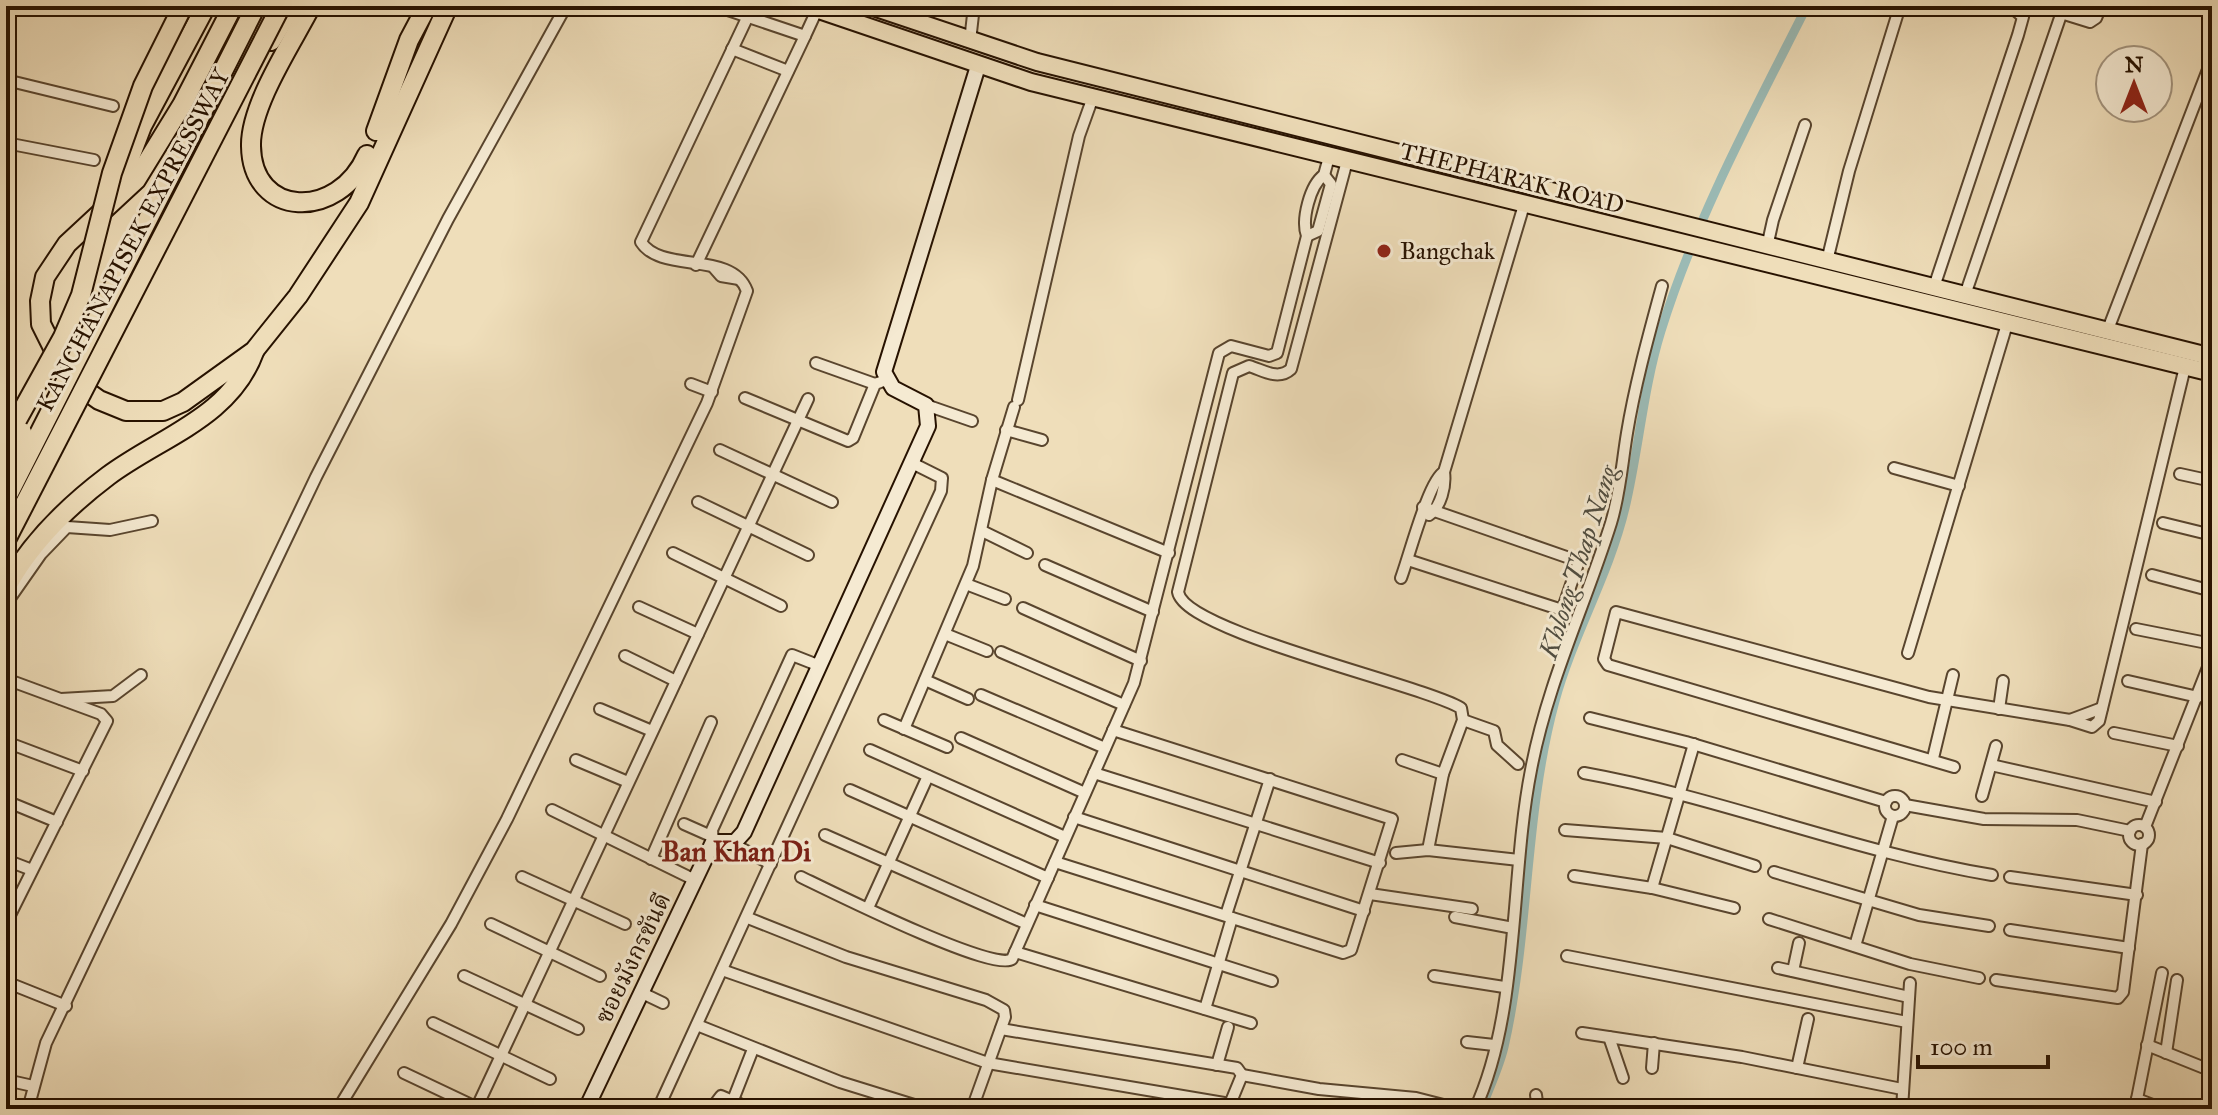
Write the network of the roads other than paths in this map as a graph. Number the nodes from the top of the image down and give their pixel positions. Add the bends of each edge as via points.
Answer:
1 (183, 6) edge
2 (206, 6) edge
3 (233, 6) edge
4 (256, 6) edge
5 (281, 6) edge
6 (292, 6) edge
7 (311, 6) edge
8 (427, 6) edge
9 (448, 6) edge
10 (566, 6) edge
11 (716, 6) edge
12 (870, 6) edge
13 (974, 6) edge
14 (1900, 6) edge
15 (2010, 6) edge
16 (2101, 6) edge
17 (812, 8) edge
18 (2063, 10) edge
19 (2024, 12) edge
20 (748, 16) junction
21 (805, 36) junction
22 (970, 41) junction
23 (732, 49) junction
24 (2212, 59) edge
25 (978, 66) junction
26 (788, 71) junction
27 (6, 80) edge
28 (239, 89) junction
29 (1093, 97) junction
30 (113, 106) dead end
31 (1233, 111) junction
32 (1805, 125) dead end
33 (1227, 132) junction
34 (6, 143) edge
35 (1329, 157) junction
36 (94, 160) dead end
37 (1347, 161) junction
38 (1524, 205) junction
39 (1767, 247) junction
40 (1827, 261) junction
41 (696, 265) junction
42 (1662, 286) dead end
43 (1934, 287) junction
44 (1965, 295) junction
45 (2007, 324) junction
46 (2107, 332) junction
47 (254, 351) junction
48 (2212, 357) edge
49 (816, 363) dead end
50 (2185, 367) junction
51 (2212, 373) edge
52 (880, 382) junction
53 (691, 384) dead end
54 (712, 392) junction
55 (745, 398) dead end
56 (808, 399) dead end
57 (926, 405) junction
58 (972, 421) dead end
59 (799, 423) junction
60 (1006, 430) junction
61 (6, 440) edge
62 (1042, 440) dead end
63 (720, 450) dead end
64 (6, 461) edge
65 (912, 463) junction
66 (1894, 468) dead end
67 (2180, 474) dead end
68 (773, 476) junction
69 (992, 480) junction
70 (2212, 481) edge
71 (1959, 486) junction
72 (6, 499) edge
73 (698, 502) dead end
74 (832, 502) dead end
75 (1427, 513) junction
76 (152, 521) dead end
77 (2163, 523) dead end
78 (748, 526) junction
79 (982, 531) junction
80 (2212, 535) edge
81 (6, 540) edge
82 (673, 553) dead end
83 (1027, 553) dead end
84 (1169, 553) junction
85 (808, 555) dead end
86 (1408, 560) junction
87 (1045, 565) dead end
88 (2152, 575) dead end
89 (725, 578) junction
90 (1401, 578) dead end
91 (966, 584) junction
92 (6, 588) edge
93 (2212, 591) edge
94 (1005, 599) dead end
95 (6, 604) edge
96 (781, 606) dead end
97 (639, 607) dead end
98 (1023, 608) dead end
99 (1153, 612) junction
100 (2136, 629) dead end
101 (698, 634) junction
102 (945, 634) junction
103 (2212, 644) edge
104 (987, 651) dead end
105 (1001, 652) dead end
106 (1908, 653) dead end
107 (625, 656) dead end
108 (2212, 657) edge
109 (1141, 661) junction
110 (820, 666) junction
111 (141, 675) dead end
112 (1953, 675) dead end
113 (6, 679) edge
114 (925, 680) junction
115 (676, 681) junction
116 (2003, 681) dead end
117 (2128, 681) dead end
118 (981, 695) dead end
119 (2198, 697) junction
120 (59, 699) junction
121 (968, 699) dead end
122 (1949, 702) junction
123 (1124, 705) junction
124 (600, 709) dead end
125 (1999, 709) junction
126 (1590, 718) dead end
127 (884, 720) dead end
128 (1463, 720) junction
129 (711, 722) dead end
130 (904, 729) junction
131 (1113, 730) junction
132 (652, 731) junction
133 (2114, 733) dead end
134 (961, 738) dead end
135 (6, 742) edge
136 (1694, 744) junction
137 (1996, 746) dead end
138 (2178, 746) junction
139 (947, 747) dead end
140 (1105, 748) junction
141 (870, 750) dead end
142 (1933, 758) junction
143 (576, 760) dead end
144 (1402, 760) dead end
145 (1518, 764) dead end
146 (1991, 765) junction
147 (1954, 767) dead end
148 (83, 771) junction
149 (1094, 773) junction
150 (1584, 773) dead end
151 (1443, 774) junction
152 (928, 776) junction
153 (1270, 779) junction
154 (628, 782) junction
155 (850, 790) dead end
156 (1680, 792) junction
157 (1085, 793) junction
158 (1982, 796) dead end
159 (6, 801) edge
160 (1886, 802) junction
161 (2156, 802) junction
162 (1905, 805) junction
163 (552, 810) dead end
164 (1893, 816) junction
165 (1074, 817) junction
166 (909, 818) junction
167 (57, 822) junction
168 (684, 824) dead end
169 (1255, 824) junction
170 (2145, 827) junction
171 (1565, 830) dead end
172 (2130, 831) junction
173 (825, 835) dead end
174 (603, 836) junction
175 (1065, 837) junction
176 (1667, 838) junction
177 (712, 839) junction
178 (731, 843) junction
179 (2142, 844) junction
180 (1428, 850) junction
181 (1882, 852) junction
182 (1396, 853) dead end
183 (651, 859) junction
184 (6, 860) edge
185 (1519, 860) junction
186 (889, 862) junction
187 (1055, 862) junction
188 (1380, 863) junction
189 (771, 864) junction
190 (1755, 866) dead end
191 (32, 870) junction
192 (1241, 871) junction
193 (1774, 872) dead end
194 (1992, 875) dead end
195 (1574, 876) dead end
196 (522, 877) dead end
197 (801, 877) dead end
198 (2010, 877) dead end
199 (1048, 878) junction
200 (695, 880) junction
201 (1652, 888) junction
202 (1370, 894) junction
203 (2137, 895) junction
204 (1868, 900) junction
205 (573, 901) junction
206 (1035, 905) junction
207 (868, 908) junction
208 (1734, 908) dead end
209 (1472, 909) dead end
210 (1364, 911) junction
211 (1229, 916) junction
212 (1455, 917) dead end
213 (748, 918) junction
214 (1769, 919) dead end
215 (7, 920) edge
216 (491, 924) dead end
217 (625, 924) dead end
218 (1027, 924) junction
219 (1989, 926) dead end
220 (1513, 928) junction
221 (2010, 930) dead end
222 (1799, 943) dead end
223 (1855, 946) junction
224 (2129, 948) junction
225 (1015, 952) junction
226 (549, 953) junction
227 (1567, 956) dead end
228 (1220, 965) junction
229 (1778, 968) dead end
230 (722, 970) junction
231 (1793, 971) junction
232 (2162, 973) dead end
233 (464, 976) dead end
234 (600, 976) dead end
235 (1434, 976) dead end
236 (1979, 978) dead end
237 (1996, 980) dead end
238 (2177, 980) dead end
239 (1272, 981) dead end
240 (6, 982) edge
241 (1910, 983) dead end
242 (1504, 987) junction
243 (640, 992) junction
244 (1909, 997) junction
245 (663, 1003) dead end
246 (524, 1004) junction
247 (66, 1006) junction
248 (1205, 1009) junction
249 (1808, 1019) dead end
250 (1907, 1022) junction
251 (433, 1023) dead end
252 (1251, 1023) dead end
253 (697, 1025) junction
254 (1228, 1027) dead end
255 (578, 1029) dead end
256 (1001, 1029) junction
257 (1582, 1033) dead end
258 (1609, 1037) junction
259 (1467, 1042) dead end
260 (1654, 1043) junction
261 (1494, 1045) junction
262 (2147, 1045) junction
263 (753, 1049) junction
264 (2166, 1053) junction
265 (501, 1055) junction
266 (988, 1063) junction
267 (1217, 1065) junction
268 (1652, 1068) dead end
269 (1797, 1068) junction
270 (2212, 1071) edge
271 (404, 1073) dead end
272 (1242, 1075) junction
273 (1623, 1078) dead end
274 (550, 1079) dead end
275 (6, 1080) edge
276 (33, 1086) junction
277 (1902, 1089) junction
278 (1536, 1095) dead end
279 (733, 1100) junction
280 (2136, 1104) edge
281 (1229, 1107) edge
282 (28, 1109) edge
283 (338, 1109) edge
284 (477, 1109) edge
285 (586, 1109) edge
286 (658, 1109) edge
287 (711, 1109) edge
288 (751, 1109) edge
289 (927, 1109) edge
290 (972, 1109) edge
291 (1459, 1109) edge
292 (1475, 1109) edge
293 (1538, 1109) edge
294 (1902, 1109) edge
295 (2163, 1109) edge

1 - 61 highway, bridge via 143,86 117,159 81,295
2 - 64 highway, bridge via 142,126 89,294
3 - 47 highway via 136,180 67,244 45,277 40,301 44,336 68,378 126,411 163,411
4 - 72 highway, KANCHANAPISEK EXPRESSWAY, bridge
5 - 28 highway, KANCHANAPISEK EXPRESSWAY, bridge
6 - 28 highway, bridge
7 - 8 highway via 251,132 256,170 274,194 305,203 326,200 358,176
9 - 47 highway via 359,203 298,296
10 - 247 street via 448,219 316,477
11 - 20 street
12 - 22 main road, THEPHARAK ROAD
13 - 22 street
14 - 40 street
15 - 19 street
16 - 18 street via 2090,22
17 - 21 street
17 - 25 main road, THEPHARAK ROAD
18 - 44 street
19 - 43 street
20 - 21 street
20 - 23 street
21 - 26 street
22 - 31 main road, THEPHARAK ROAD
23 - 26 street
23 - 41 street via 641,242
24 - 46 street
25 - 29 main road, THEPHARAK ROAD
25 - 52 street
26 - 41 street
27 - 30 street
28 - 81 highway, KANCHANAPISEK EXPRESSWAY, bridge
29 - 33 main road, THEPHARAK ROAD
29 - 60 street
31 - 33 street
31 - 39 main road, THEPHARAK ROAD
32 - 39 street
33 - 35 main road, THEPHARAK ROAD
34 - 36 street
35 - 37 main road, THEPHARAK ROAD
35 - 84 street via 1324,175 1331,184 1322,219 1318,231 1307,236 1275,356 1231,346 1219,353
37 - 38 main road, THEPHARAK ROAD
37 - 128 street via 1291,369 1281,375 1249,366 1233,373 1183,564 1180,599 1195,613 1236,631 1447,701 1461,708
38 - 45 main road, THEPHARAK ROAD
38 - 75 street
39 - 40 main road, THEPHARAK ROAD
40 - 43 main road, THEPHARAK ROAD
41 - 54 street via 735,272 745,285 746,297
42 - 185 street via 1630,414 1614,512 1545,706
43 - 44 main road, THEPHARAK ROAD
44 - 46 main road, THEPHARAK ROAD
45 - 50 main road, THEPHARAK ROAD
45 - 71 street
46 - 48 main road, THEPHARAK ROAD
47 - 92 highway via 245,375 217,404 110,474 31,547
49 - 52 street
50 - 51 main road, THEPHARAK ROAD
50 - 125 street via 2102,708 2070,720
52 - 57 street
52 - 59 street via 848,441
53 - 54 street
54 - 283 street via 507,819 451,924
55 - 59 street
56 - 59 street
57 - 58 street
57 - 65 street via 928,426
59 - 68 street
60 - 62 street
60 - 69 street
63 - 68 street
65 - 110 street
65 - 189 street via 942,478 941,491
66 - 71 street
67 - 70 street
68 - 74 street
68 - 78 street
69 - 79 street
69 - 84 street
71 - 106 street
73 - 78 street
75 - 86 street
75 - 86 street via 1578,561 1563,608
76 - 95 street via 110,530 67,527
77 - 80 street
78 - 85 street
78 - 89 street
79 - 83 street
79 - 91 street
82 - 89 street
84 - 99 street
86 - 90 street
87 - 99 street
88 - 93 street
89 - 96 street
89 - 101 street
91 - 94 street
91 - 102 street
97 - 101 street
98 - 109 street
99 - 109 street
100 - 103 street
101 - 115 street
102 - 104 street
102 - 114 street
105 - 123 street
107 - 115 street
108 - 119 street
109 - 123 street
110 - 177 street via 792,655
110 - 178 street via 744,832
111 - 120 street via 113,696
112 - 122 street
113 - 120 street
114 - 121 street
114 - 130 street
115 - 132 street
116 - 125 street
117 - 119 street
118 - 140 street
119 - 138 street
120 - 148 street via 107,721
122 - 125 street
122 - 142 street
122 - 142 street via 1621,611 1614,618 1604,659 1608,665
123 - 131 street
124 - 132 street
126 - 136 street
127 - 130 street
128 - 145 street via 1494,731 1497,745
128 - 151 street
129 - 183 street
130 - 139 street
131 - 140 street
131 - 153 street
132 - 154 street
133 - 138 street
134 - 157 street
135 - 148 street
136 - 156 street
136 - 160 street
137 - 146 street
138 - 161 street
140 - 149 street
141 - 152 street
142 - 147 street
143 - 154 street
144 - 151 street
146 - 158 street
146 - 161 street
148 - 167 street
149 - 157 street
149 - 169 street
150 - 156 street
151 - 180 street
152 - 166 street
152 - 175 street
153 - 169 street
153 - 188 street via 1388,815 1392,822
154 - 174 street
155 - 166 street
156 - 176 street
156 - 181 street
157 - 165 street
159 - 167 street
160 - 162 street via 1896,796
160 - 164 street via 1886,811
161 - 170 street
162 - 164 street
162 - 172 street via 1984,819 2077,820
163 - 174 street
164 - 181 street
165 - 175 street
165 - 192 street
166 - 186 street
166 - 199 street
167 - 191 street
168 - 177 street
169 - 188 street
169 - 192 street
170 - 172 street
170 - 179 street via 2149,835
171 - 176 street
172 - 179 street via 2133,843
173 - 186 street
174 - 183 street
174 - 205 street
175 - 187 street
176 - 190 street
176 - 201 street
177 - 178 street
177 - 200 street, ซอยมังกรขันดี
178 - 189 street
179 - 203 street
180 - 182 street
180 - 185 street
181 - 194 street
181 - 204 street
183 - 200 street
184 - 191 street
185 - 220 street
186 - 207 street
186 - 218 street
187 - 199 street
187 - 211 street
188 - 202 street
189 - 213 street
191 - 215 street
192 - 210 street
192 - 211 street
193 - 204 street
195 - 201 street
196 - 205 street
197 - 207 street
198 - 203 street
199 - 206 street
200 - 243 street, ซอยมังกรขันดี
201 - 208 street
202 - 209 street
202 - 210 street
203 - 224 street
204 - 219 street
204 - 223 street
205 - 217 street
205 - 226 street
206 - 218 street
206 - 228 street
207 - 225 street via 991,961 1007,962
210 - 211 street via 1348,953
211 - 228 street
212 - 220 street
213 - 230 street
213 - 256 street via 846,957 986,1000 1004,1010
214 - 223 street
216 - 226 street
218 - 225 street
220 - 242 street
221 - 224 street
222 - 231 street
223 - 236 street
224 - 237 street via 2118,998
225 - 248 street
226 - 234 street
226 - 246 street
227 - 250 street
228 - 239 street
228 - 248 street
229 - 231 street
230 - 253 street
230 - 266 street
231 - 244 street
232 - 262 street
233 - 246 street
235 - 242 street
238 - 264 street
240 - 247 street
241 - 244 street
242 - 261 street
243 - 245 street
243 - 285 street, ซอยมังกรขันดี
244 - 250 street
246 - 255 street
246 - 265 street
247 - 276 street via 46,1043
248 - 252 street
249 - 269 street
250 - 277 street
251 - 265 street
253 - 263 street
253 - 286 street
254 - 267 street
256 - 266 street
256 - 267 street
257 - 258 street
258 - 260 street
258 - 273 street
259 - 261 street
260 - 268 street
260 - 269 street
261 - 292 street
262 - 264 street
262 - 280 street
263 - 279 street
263 - 289 street
264 - 270 street
265 - 274 street
265 - 284 street
266 - 281 street
266 - 290 street
267 - 272 street via 1237,1068
269 - 277 street
271 - 284 street
272 - 281 street
272 - 291 street via 1416,1098
275 - 276 street
276 - 282 street
277 - 294 street
278 - 293 street
279 - 287 street via 717,1097
279 - 288 street
280 - 295 street

